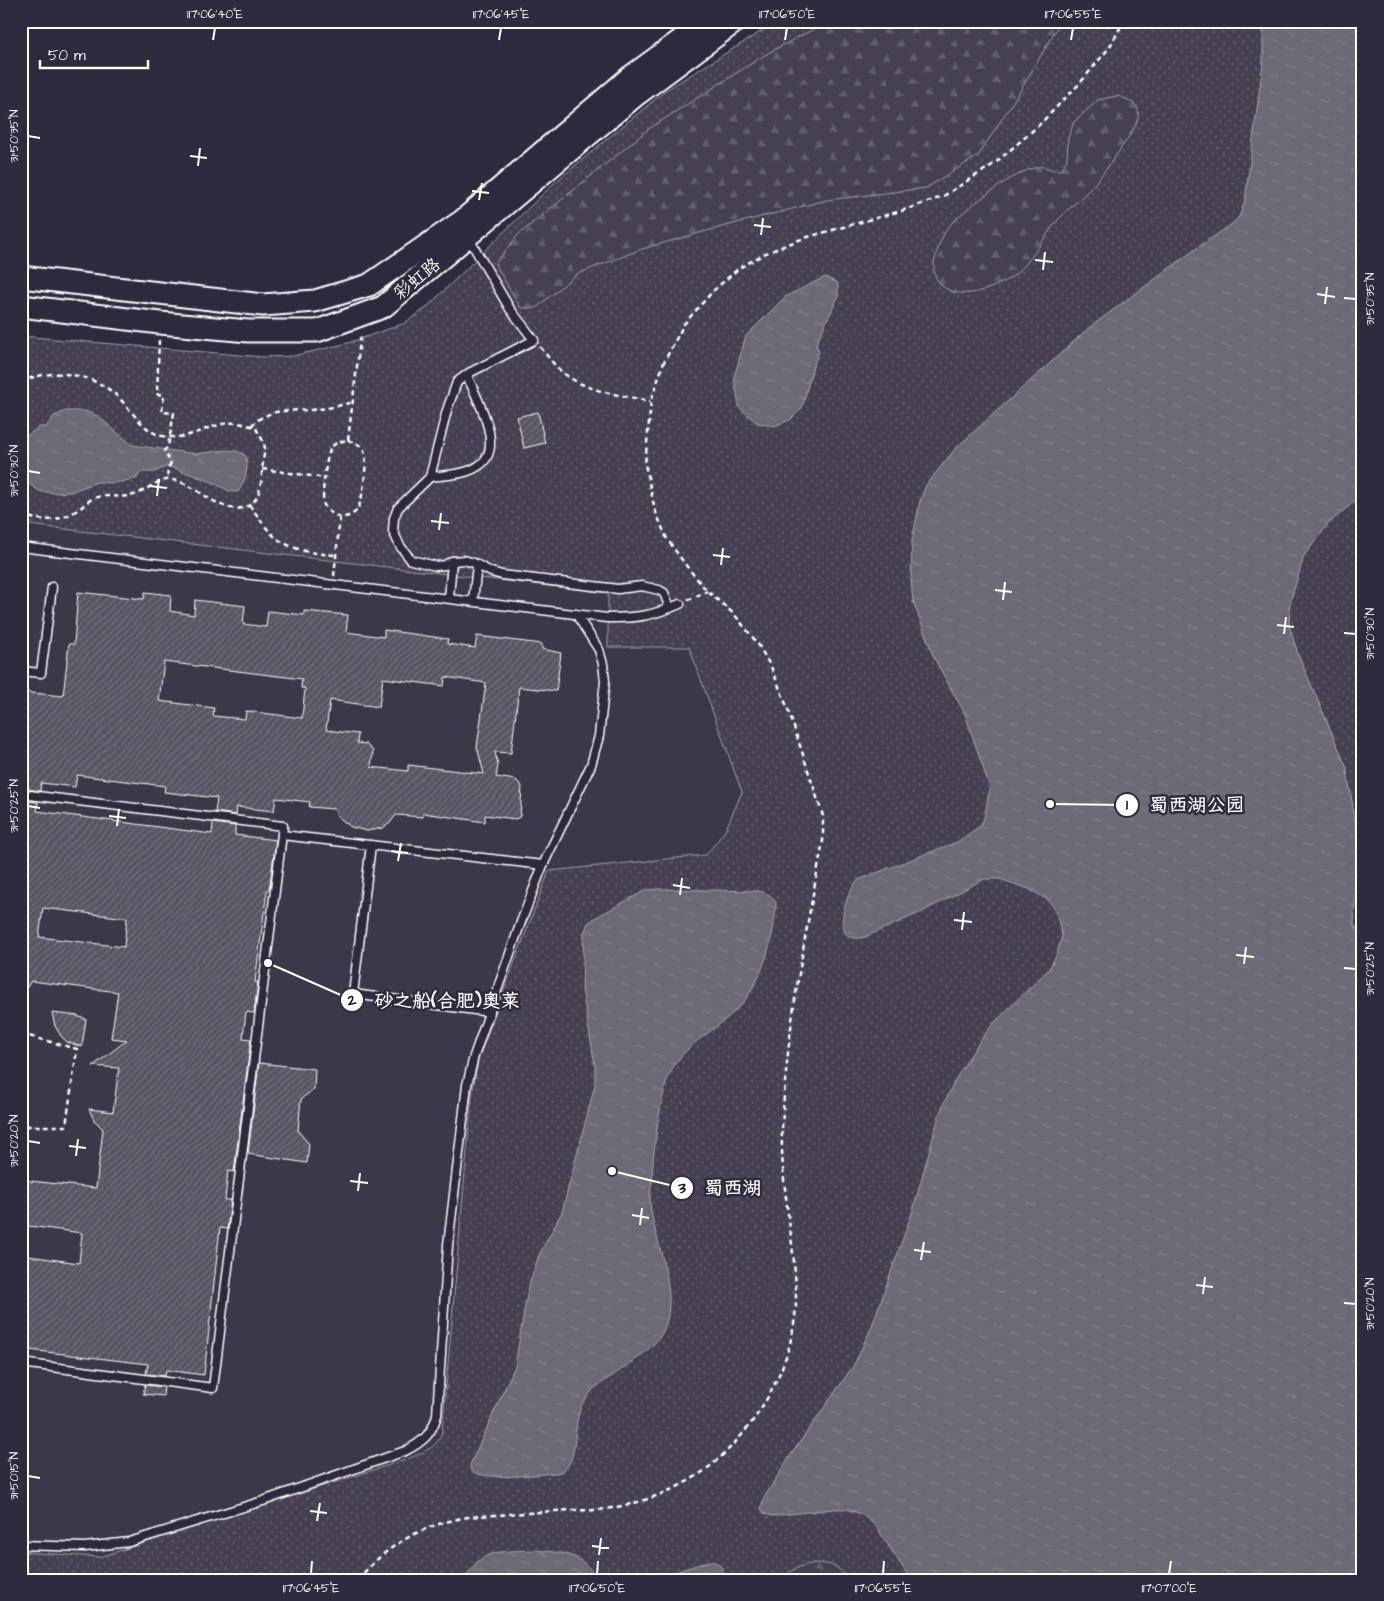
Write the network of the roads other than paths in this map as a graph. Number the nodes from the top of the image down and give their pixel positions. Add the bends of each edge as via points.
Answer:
1 (707, 21) edge
2 (736, 21) edge
3 (468, 237) junction
4 (21, 277) edge
5 (21, 306) edge
6 (466, 375) junction
7 (430, 477) junction
8 (21, 547) edge
9 (452, 561) junction
10 (477, 565) junction
11 (52, 587) dead end
12 (448, 598) junction
13 (473, 601) junction
14 (680, 604) road end
15 (670, 608) junction
16 (576, 614) junction
17 (21, 671) edge
18 (21, 794) edge
19 (282, 835) junction
20 (371, 845) junction
21 (544, 865) junction
22 (490, 1012) junction
23 (21, 1363) edge
24 (21, 1545) edge

1 - 4 main road, 彩虹路 via 629,78 462,221 369,285 315,301 263,305
2 - 3 main road, 彩虹路 via 636,95
3 - 5 main road, 彩虹路 via 383,307 317,331 248,331
3 - 6 lane via 510,309 534,340
6 - 7 lane via 454,388
6 - 7 lane via 489,428 490,448 477,467 458,474
7 - 9 lane via 398,508 393,531 411,560 436,566
8 - 12 lane
9 - 10 lane via 464,560
9 - 12 lane
10 - 13 lane
10 - 15 lane via 502,575 618,589 652,588 664,593
11 - 17 lane via 41,673
12 - 13 lane
13 - 16 lane
14 - 15 lane
15 - 16 lane via 637,618
16 - 21 lane via 598,650 602,664 605,681 599,736 591,765
18 - 19 lane via 283,826
19 - 20 lane
19 - 23 lane via 213,1388
20 - 21 lane
20 - 22 lane via 353,994
21 - 22 lane
22 - 24 lane via 467,1085 448,1246 437,1415 429,1434 416,1446 397,1454 263,1501 129,1542 75,1548

